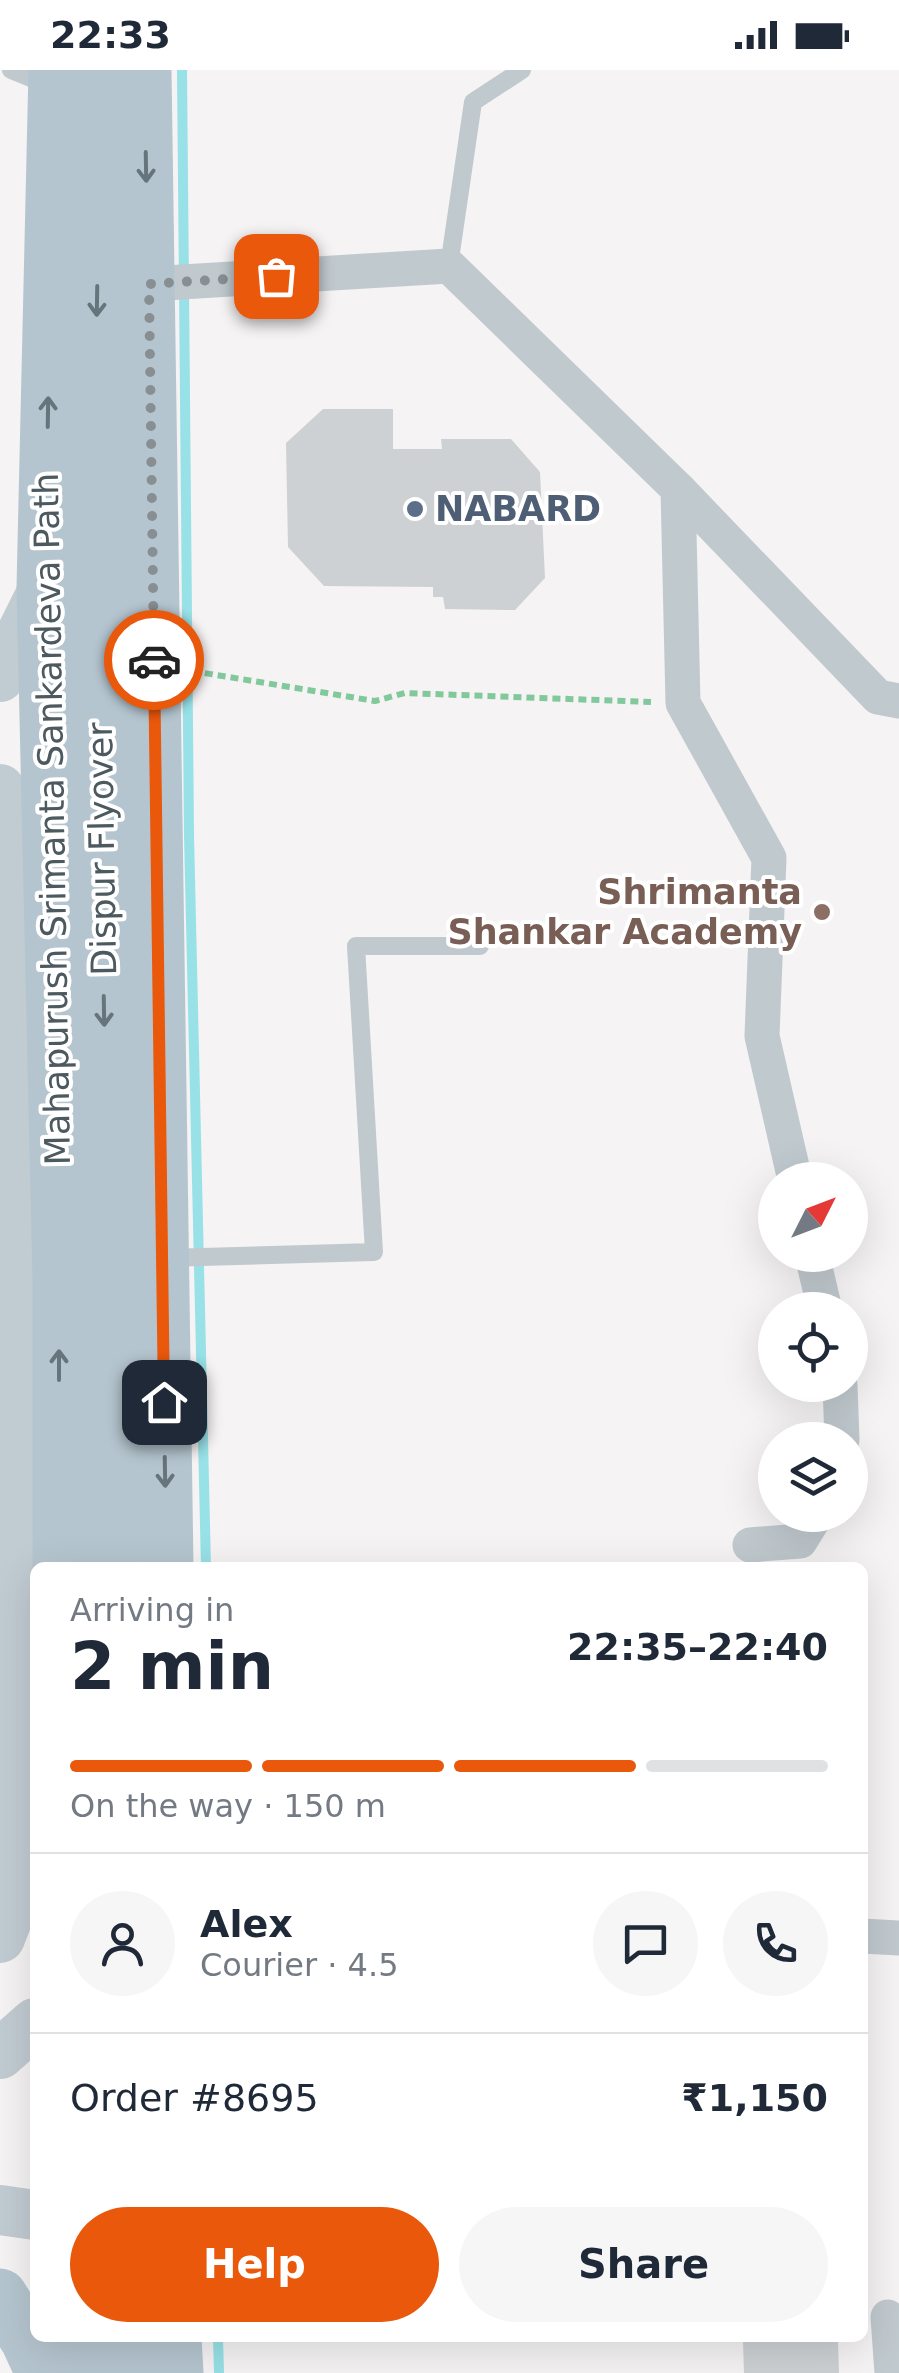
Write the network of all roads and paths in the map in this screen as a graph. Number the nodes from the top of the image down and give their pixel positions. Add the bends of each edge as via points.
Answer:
1 (144, 70) edge
2 (522, 70) edge
3 (64, 79) edge
4 (448, 266) junction
5 (157, 283) junction
6 (678, 490) junction
7 (44, 588) junction
8 (190, 670) dead end
9 (0, 677) edge
10 (899, 701) edge
11 (683, 703) junction
12 (0, 789) edge
13 (480, 946) dead end
14 (791, 1162) edge
15 (170, 1258) junction
16 (7, 1320) edge
17 (59, 1447) junction
18 (17, 1508) junction
19 (805, 1532) edge
20 (750, 1545) dead end
21 (60, 1562) edge
22 (113, 1562) edge
23 (166, 1562) edge
24 (868, 1936) edge
25 (0, 1938) edge
26 (899, 1938) edge
27 (30, 2027) edge
28 (0, 2054) edge
29 (0, 2210) edge
30 (30, 2214) edge
31 (0, 2296) edge
32 (883, 2316) edge
33 (83, 2342) edge
34 (122, 2342) edge
35 (174, 2342) edge
36 (43, 2373) edge
37 (84, 2373) edge
38 (122, 2373) edge
39 (176, 2373) edge
40 (892, 2373) edge

1 -> 5 main road
2 - 4 lane via 474,102
7 -> 3 main road, Mahapurush Srimanta Sankardeva Path
3 -> 22 main road, Dispur Flyover via 95,422
4 - 5 street
4 - 6 street
5 - 15 main road
6 - 10 street via 878,697
6 - 11 street
7 - 9 main road
17 -> 7 main road, Mahapurush Srimanta Sankardeva Path
8 - 11 path via 376,702 405,693
11 - 14 street via 769,858 762,1036
12 - 16 main road
13 - 15 lane via 356,946 374,1252
15 -> 23 main road
16 - 18 main road
17 - 18 main road
17 - 21 main road, Mahapurush Srimanta Sankardeva Path
18 - 25 main road via 22,1881
19 - 20 street via 800,1540
24 - 26 street
27 - 28 main road
29 - 30 main road
31 - 36 main road
32 - 40 street
33 - 37 main road
34 - 38 main road
35 - 39 main road

